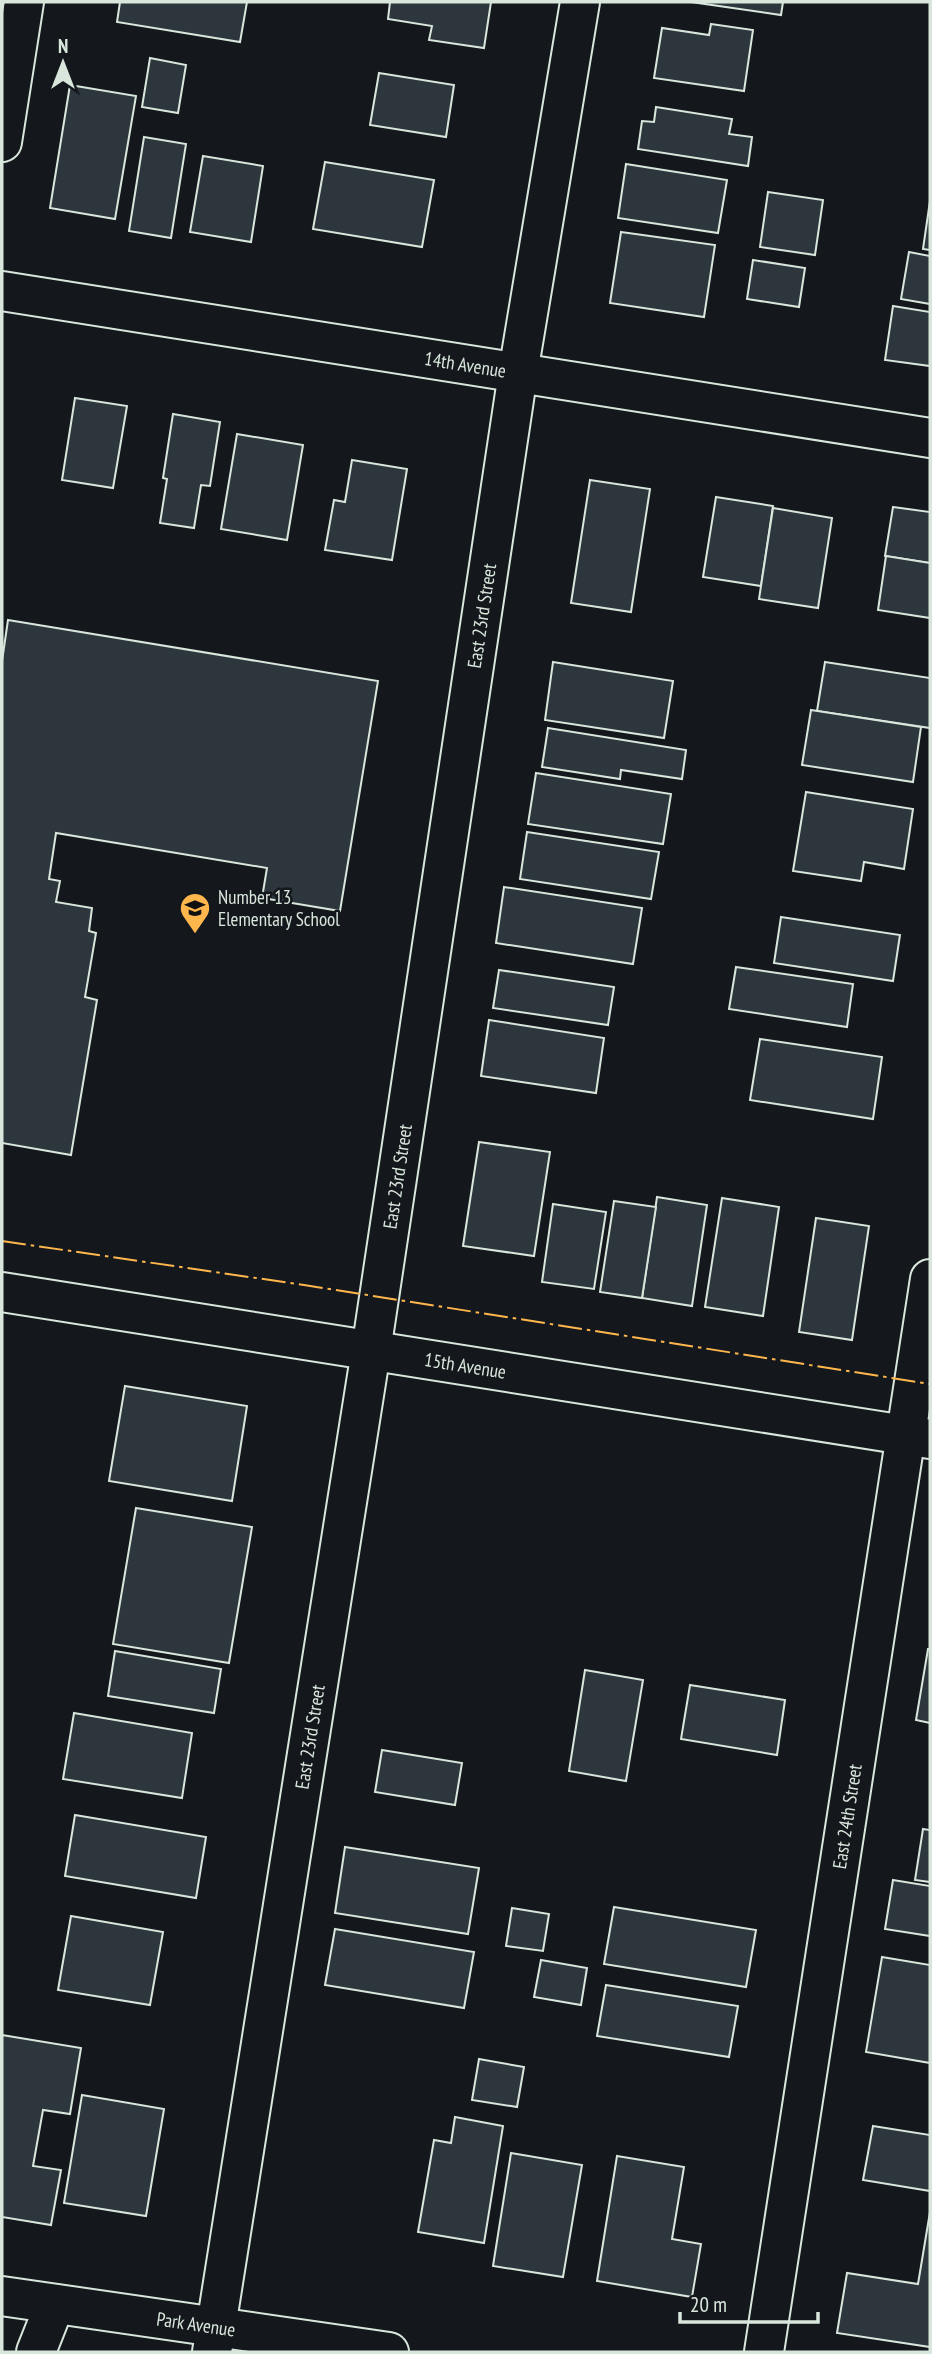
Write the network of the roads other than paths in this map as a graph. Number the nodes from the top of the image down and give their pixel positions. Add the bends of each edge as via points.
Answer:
1 (24, 2) edge
2 (580, 2) edge
3 (2, 142) edge
4 (2, 291) edge
5 (518, 373) junction
6 (930, 438) edge
7 (930, 1279) edge
8 (2, 1293) edge
9 (371, 1351) junction
10 (918, 1437) edge
11 (2, 2296) edge
12 (55, 2304) junction
13 (214, 2339) edge
14 (36, 2352) edge
15 (389, 2352) edge
16 (764, 2352) edge

1 - 3 street
2 - 5 street, East 23rd Street
4 - 5 street, 14th Avenue
5 - 6 street, 14th Avenue
5 - 9 street, East 23rd Street
7 - 10 street, East 24th Street
8 - 9 street, 15th Avenue
9 - 10 street, 15th Avenue
9 - 13 street, East 23rd Street
10 - 16 street, East 24th Street
11 - 12 street, Park Avenue
12 - 13 street, Park Avenue
12 - 14 street
13 - 15 street, Park Avenue

